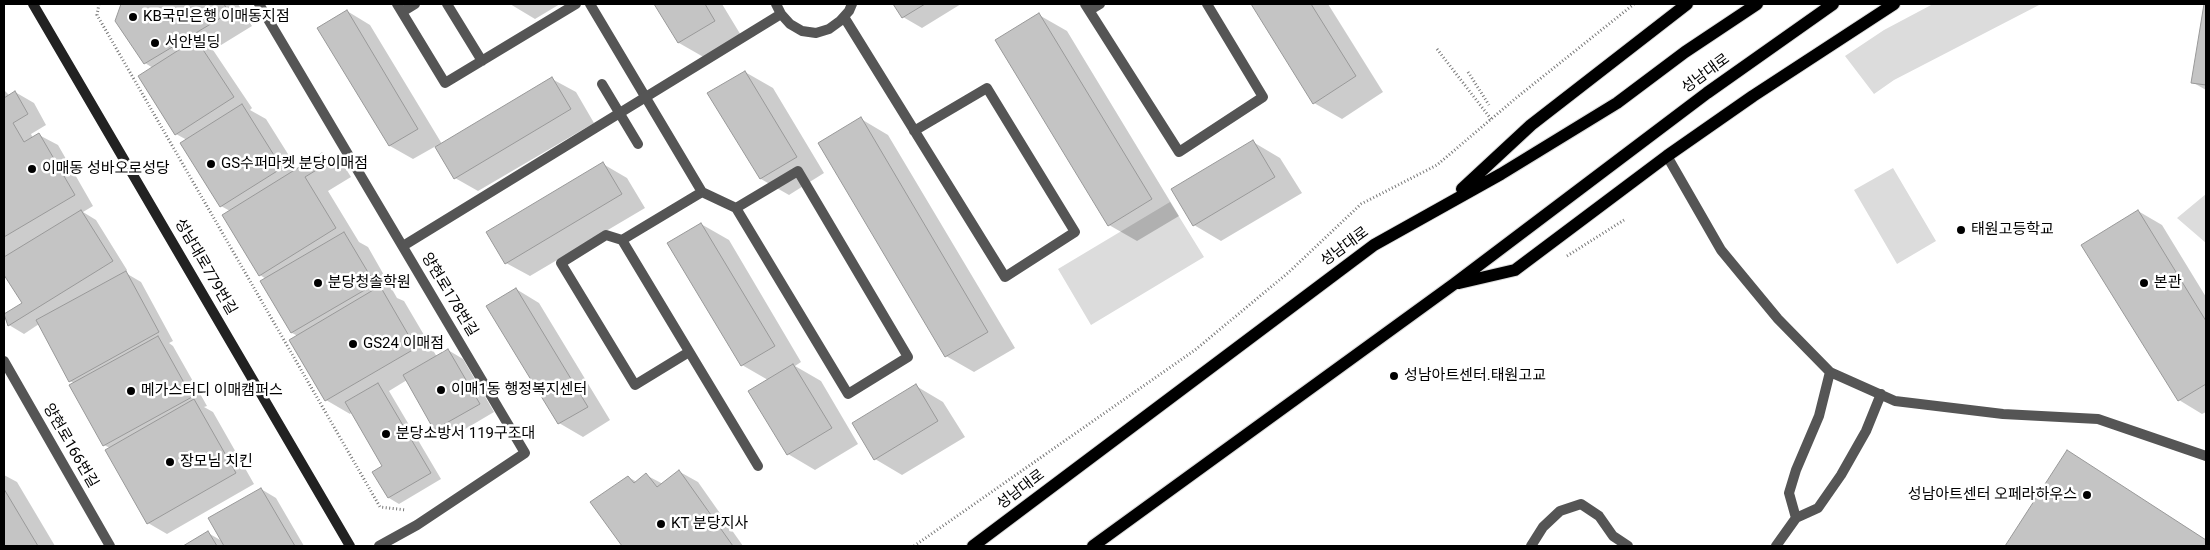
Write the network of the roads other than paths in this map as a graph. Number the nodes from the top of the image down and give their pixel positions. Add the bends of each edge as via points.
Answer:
1 (33, 4) edge
2 (259, 4) edge
3 (415, 4) edge
4 (447, 4) edge
5 (576, 4) edge
6 (590, 4) edge
7 (776, 4) edge
8 (852, 4) edge
9 (1100, 4) edge
10 (1207, 4) edge
11 (1687, 4) edge
12 (1757, 4) edge
13 (1833, 4) edge
14 (1894, 4) edge
15 (1088, 7) edge
16 (399, 8) edge
17 (781, 14) junction
18 (844, 17) junction
19 (482, 61) junction
20 (602, 84) dead end
21 (645, 97) junction
22 (620, 113) junction
23 (914, 130) junction
24 (638, 144) dead end
25 (1667, 156) junction
26 (702, 192) junction
27 (1450, 201) junction
28 (736, 208) junction
29 (622, 240) junction
30 (403, 246) junction
31 (1454, 284) junction
32 (689, 352) junction
33 (4, 361) edge
34 (1830, 372) junction
35 (1881, 394) junction
36 (2206, 456) edge
37 (758, 466) dead end
38 (1796, 518) junction
39 (110, 546) edge
40 (350, 546) edge
41 (379, 546) edge
42 (973, 546) edge
43 (1093, 546) edge
44 (1531, 546) edge
45 (1628, 546) edge
46 (1776, 546) edge

1 - 40 street, 성남대로779번길
2 - 30 street, 양현로178번길
3 - 16 street
4 - 19 street
5 - 19 street
6 - 21 street
7 - 17 street
8 - 18 street
9 - 15 street
10 - 15 street via 1263,97 1179,152
11 - 27 main road via 1531,125
12 - 27 main road, 성남대로 via 1617,103 1501,174
13 - 31 main road, 성남대로 via 1611,164
14 - 25 main road
16 - 19 street via 445,83
17 - 18 street via 802,31 816,32 829,29
17 - 21 street
18 - 23 street
20 - 22 street
21 - 22 street
21 - 26 street
22 - 24 street
22 - 30 street
23 - 23 street via 1004,277 1075,232 987,88
25 - 31 main road via 1515,270
25 - 34 street via 1721,250 1778,319
26 - 28 street
26 - 29 street
27 - 42 main road, 성남대로 via 1374,245
28 - 28 street via 848,394 908,357 798,171
29 - 32 street
29 - 32 street via 606,235 561,263 634,385
30 - 41 street, 양현로178번길 via 525,453 417,526
31 - 43 main road, 성남대로
32 - 37 street
33 - 39 street, 양현로166번길
34 - 35 street
34 - 38 street via 1819,416 1789,493
35 - 36 street via 1895,401 2003,414 2098,419
35 - 38 street via 1841,475 1818,508
38 - 46 street
44 - 45 street via 1543,526 1560,511 1581,504 1599,516 1613,536

